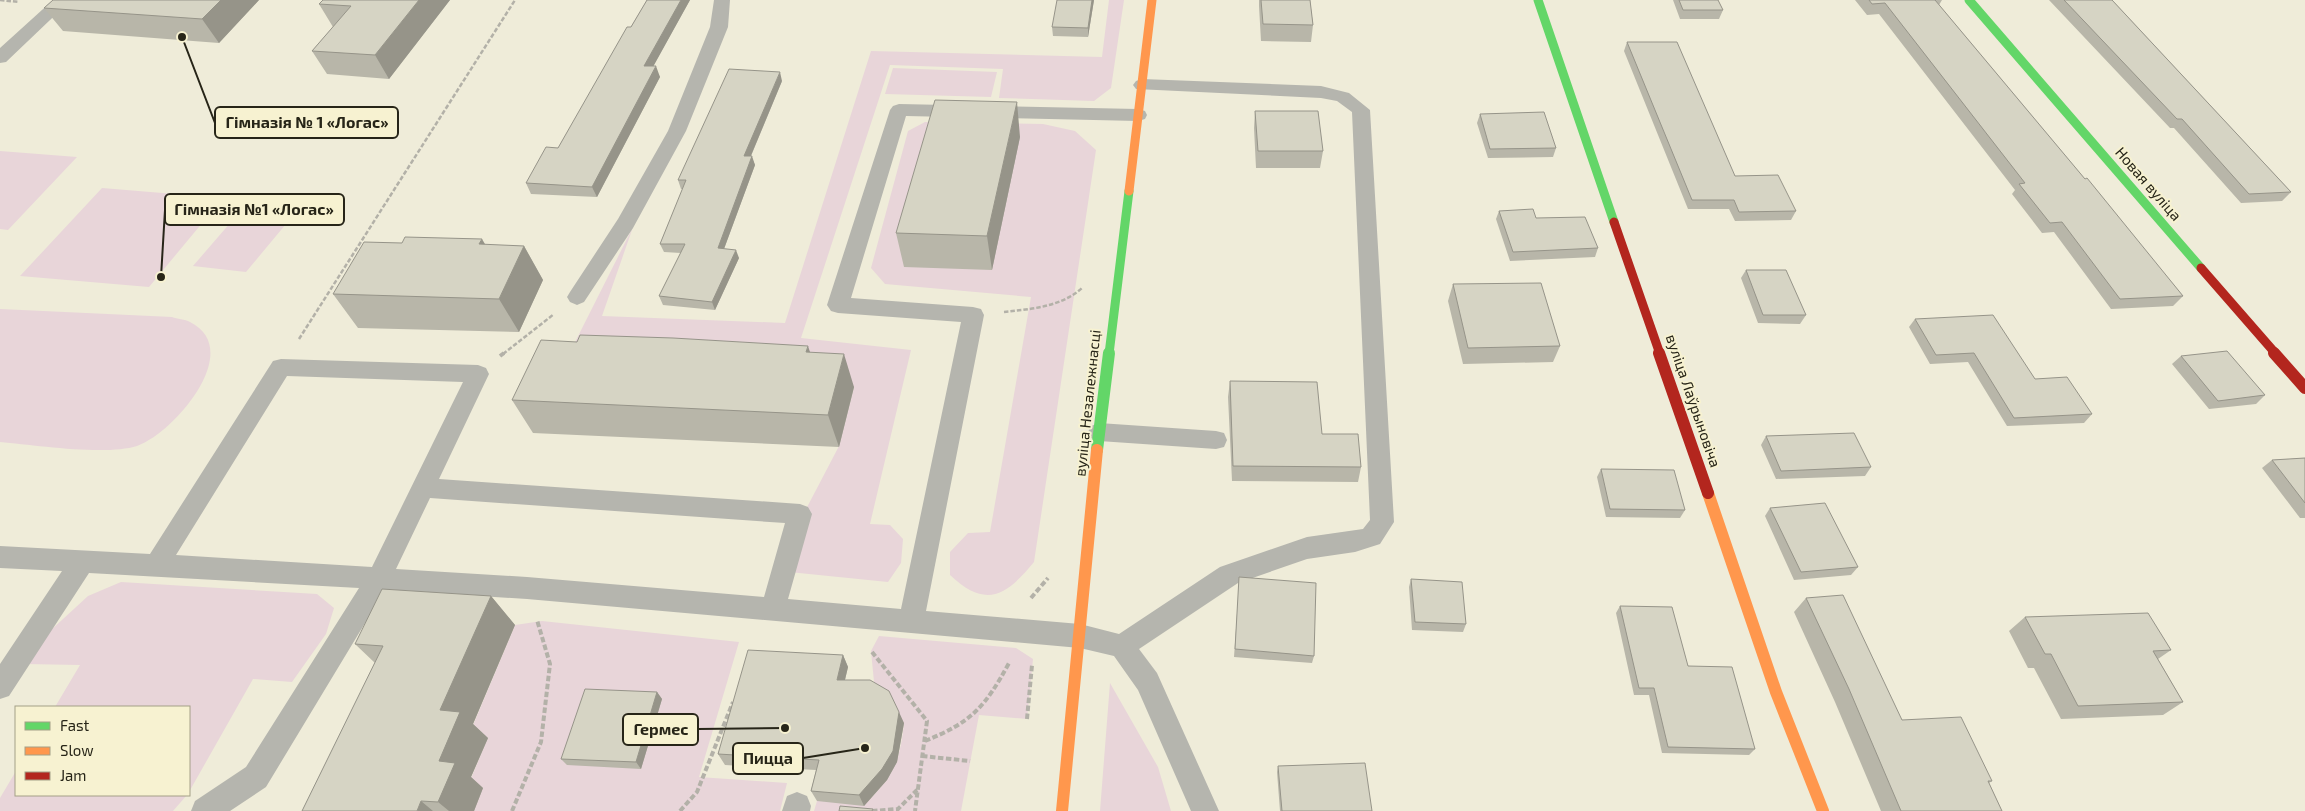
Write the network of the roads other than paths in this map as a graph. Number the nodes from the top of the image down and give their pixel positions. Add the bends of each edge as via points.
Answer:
1 (63, 0) edge
2 (722, 0) edge
3 (1152, 0) edge
4 (1538, 0) edge
5 (1969, 0) edge
6 (0, 58) edge
7 (1142, 85) junction
8 (1138, 115) junction
9 (576, 297) road end
10 (2305, 388) edge
11 (1099, 432) junction
12 (1216, 440) dead end
13 (423, 488) junction
14 (0, 557) edge
15 (82, 562) junction
16 (158, 565) junction
17 (378, 580) junction
18 (773, 609) junction
19 (911, 620) junction
20 (1080, 636) junction
21 (1122, 646) junction
22 (0, 687) edge
23 (205, 811) edge
24 (1062, 811) edge
25 (1205, 811) edge
26 (1823, 811) edge

1 - 6 lane
2 - 9 lane via 719,28 677,131 626,224
3 - 7 main road, вуліца Незалежнасці
4 - 26 main road, вуліца Лаўрыновіча via 1776,692
5 - 10 main road, Новая вуліца
7 - 8 main road, вуліца Незалежнасці
7 - 21 lane via 1321,92 1343,96 1361,110 1382,522 1371,537 1307,548 1229,574
8 - 11 main road, вуліца Незалежнасці
8 - 19 lane via 899,110 838,304 973,315
11 - 12 lane
11 - 20 main road, вуліца Незалежнасці
13 - 16 lane via 478,374 281,367
13 - 17 lane
13 - 18 lane via 800,514
14 - 15 lane
15 - 16 lane
15 - 22 lane
16 - 17 lane
17 - 18 lane via 527,588
17 - 23 lane via 256,777
18 - 19 lane
19 - 20 lane
20 - 21 lane
20 - 24 main road, вуліца Незалежнасці
21 - 25 lane via 1148,682

